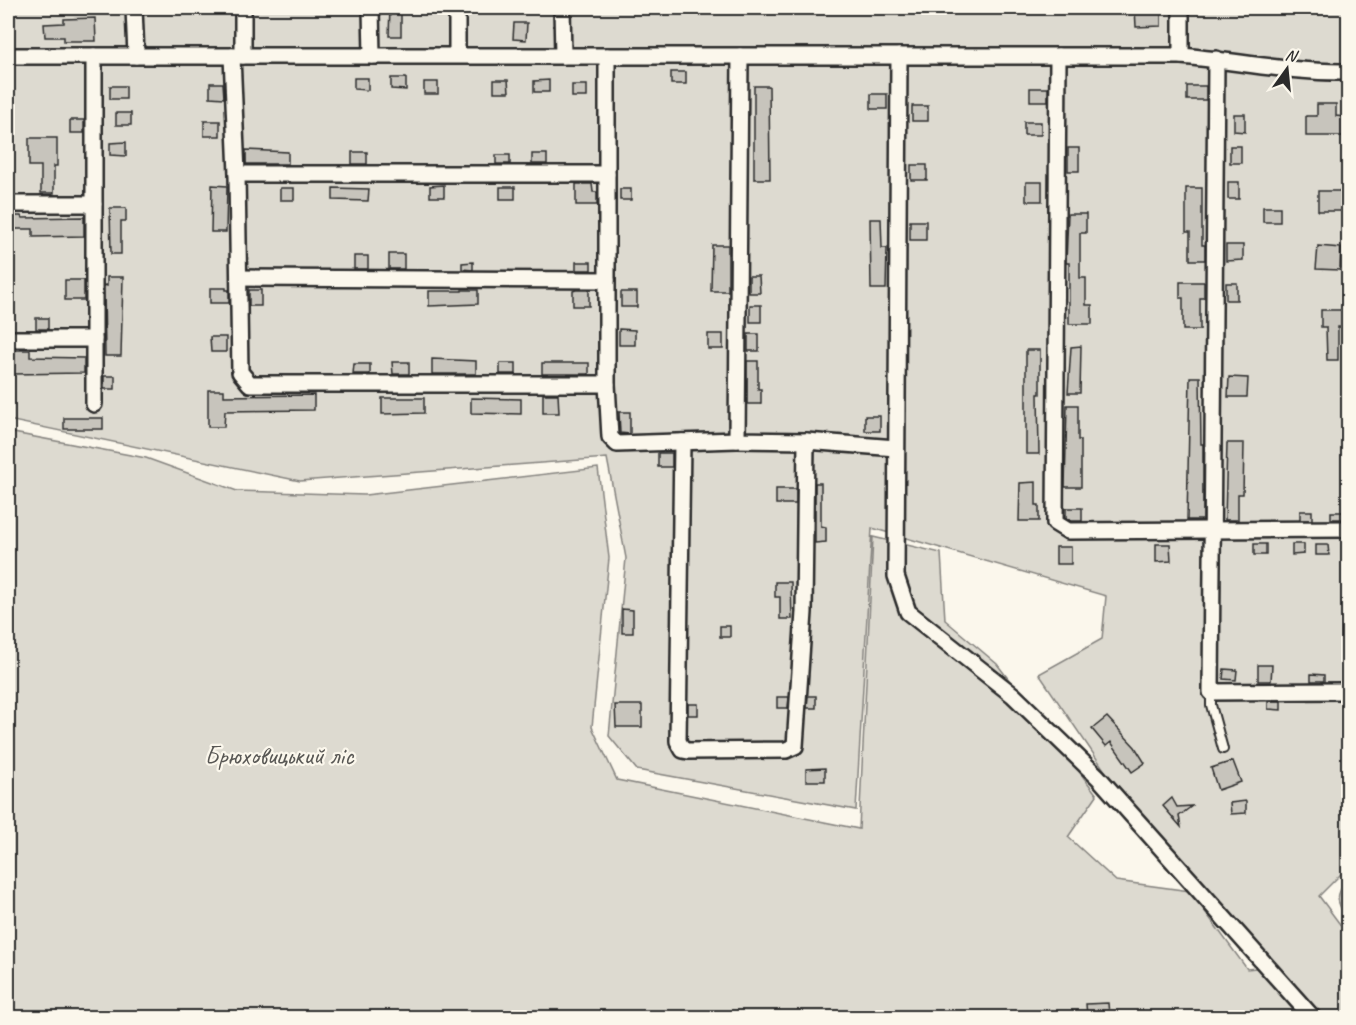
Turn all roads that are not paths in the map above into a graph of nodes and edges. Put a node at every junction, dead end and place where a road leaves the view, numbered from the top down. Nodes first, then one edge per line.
1 (134, 8) edge
2 (243, 8) edge
3 (371, 8) edge
4 (457, 8) edge
5 (561, 8) edge
6 (1181, 8) edge
7 (457, 55) junction
8 (8, 56) edge
9 (94, 56) junction
10 (136, 56) junction
11 (238, 56) junction
12 (372, 56) junction
13 (563, 56) junction
14 (607, 56) junction
15 (740, 56) junction
16 (899, 56) junction
17 (1058, 56) junction
18 (1181, 56) junction
19 (1216, 59) junction
20 (1348, 72) edge
21 (237, 174) junction
22 (607, 174) junction
23 (8, 204) edge
24 (94, 204) junction
25 (239, 278) junction
26 (607, 280) junction
27 (8, 339) edge
28 (94, 339) junction
29 (607, 384) junction
30 (94, 404) dead end
31 (737, 440) junction
32 (806, 441) junction
33 (682, 442) junction
34 (896, 448) junction
35 (1212, 529) junction
36 (1348, 529) edge
37 (1342, 691) dead end
38 (1211, 692) junction
39 (1223, 750) dead end
40 (1313, 1017) edge

1 - 10 street
2 - 11 street
3 - 12 street
4 - 7 street
5 - 13 street
6 - 18 street
7 - 12 street
7 - 13 street
8 - 9 street
9 - 10 street
9 - 24 street
10 - 11 street
11 - 12 street
11 - 21 street
13 - 14 street
14 - 15 street
14 - 22 street
15 - 16 street
15 - 31 street
16 - 17 street
16 - 34 street
17 - 18 street
17 - 35 street
18 - 19 street
19 - 20 street
19 - 35 street
21 - 22 street
21 - 25 street
22 - 26 street
23 - 24 street
24 - 28 street
25 - 26 street
25 - 29 street
26 - 29 street
27 - 28 street
28 - 30 street
29 - 33 street
31 - 32 street
31 - 33 street
32 - 33 street
32 - 34 street
34 - 40 street
35 - 36 street
35 - 38 street
37 - 38 street
38 - 39 lane

